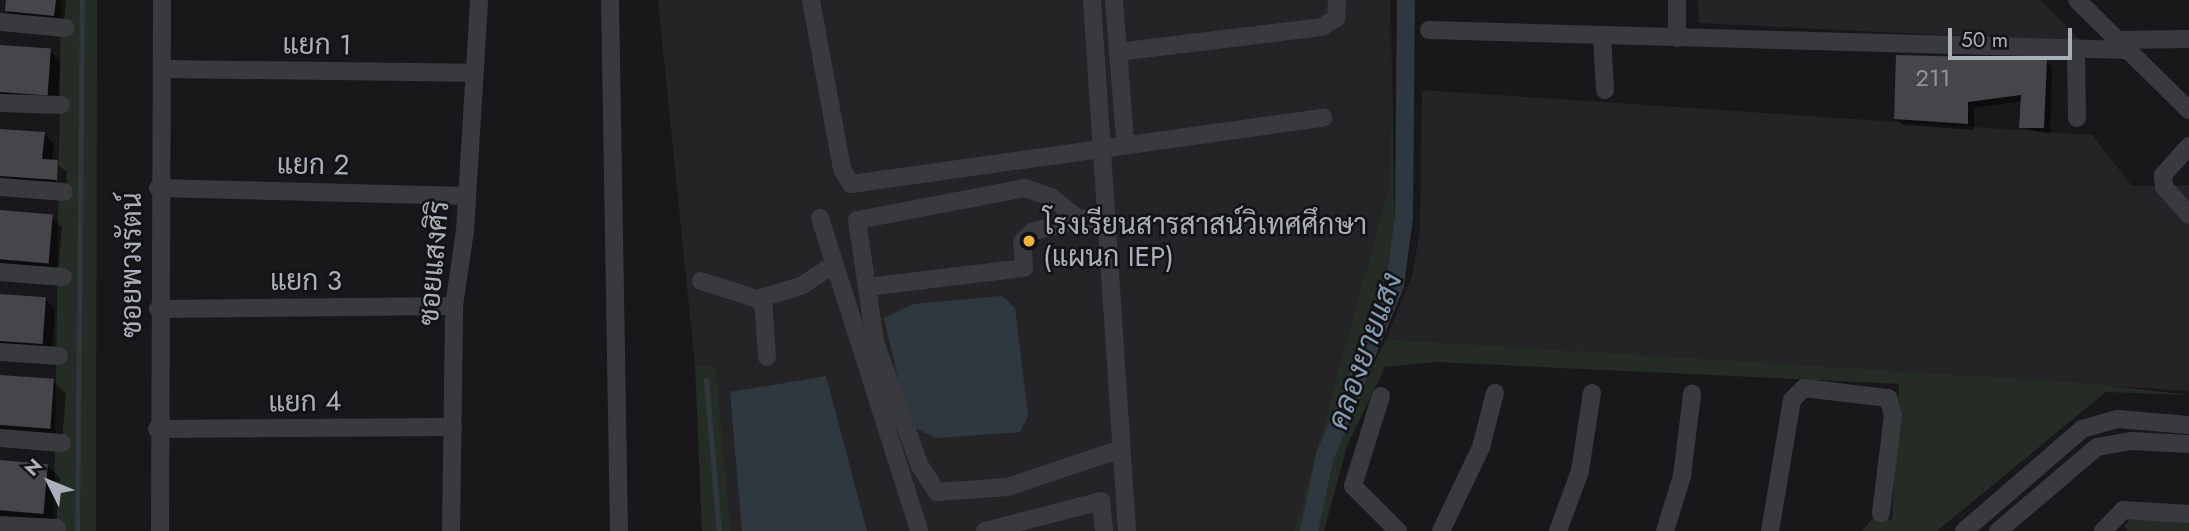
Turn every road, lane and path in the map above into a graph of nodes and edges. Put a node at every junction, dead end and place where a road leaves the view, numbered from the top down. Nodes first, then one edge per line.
1 (162, 0) edge
2 (479, 0) edge
3 (610, 0) edge
4 (810, 0) edge
5 (1092, 0) edge
6 (1114, 0) edge
7 (1337, 0) edge
8 (1676, 0) edge
9 (2077, 0) edge
10 (0, 22) edge
11 (66, 28) dead end
12 (1429, 30) dead end
13 (1602, 36) junction
14 (1677, 38) junction
15 (2189, 39) edge
16 (2121, 45) junction
17 (1118, 52) junction
18 (2076, 53) junction
19 (163, 69) junction
20 (470, 73) junction
21 (1605, 90) dead end
22 (0, 103) edge
23 (61, 105) dead end
24 (2189, 110) edge
25 (1323, 118) dead end
26 (2077, 118) dead end
27 (1125, 141) junction
28 (1100, 144) junction
29 (2189, 146) edge
30 (0, 187) edge
31 (158, 188) junction
32 (64, 192) dead end
33 (466, 196) junction
34 (2189, 215) edge
35 (820, 218) dead end
36 (1079, 219) junction
37 (1104, 219) junction
38 (833, 265) junction
39 (0, 272) edge
40 (64, 277) dead end
41 (701, 281) dead end
42 (867, 287) junction
43 (763, 298) junction
44 (454, 306) junction
45 (158, 309) junction
46 (0, 352) edge
47 (59, 356) dead end
48 (767, 357) dead end
49 (1495, 393) dead end
50 (1592, 393) dead end
51 (1692, 394) dead end
52 (1381, 396) dead end
53 (2189, 425) edge
54 (453, 427) junction
55 (157, 429) junction
56 (0, 438) edge
57 (62, 443) dead end
58 (2189, 444) edge
59 (1121, 449) junction
60 (2016, 485) junction
61 (1125, 495) junction
62 (1101, 500) junction
63 (2031, 503) junction
64 (1881, 513) dead end
65 (2189, 514) edge
66 (0, 525) edge
67 (57, 528) dead end
68 (2104, 530) edge
69 (160, 531) edge
70 (452, 531) edge
71 (619, 531) edge
72 (919, 531) edge
73 (985, 531) edge
74 (1104, 531) edge
75 (1127, 531) edge
76 (1398, 531) edge
77 (1441, 531) edge
78 (1558, 531) edge
79 (1665, 531) edge
80 (1770, 531) edge
81 (1964, 531) edge
82 (1998, 531) edge

1 - 19 street, ซอยพวงรัตน์
2 - 20 street, ซอยแสงศิริ
3 - 71 street
4 - 28 street
5 - 28 street
6 - 17 street
7 - 17 street
8 - 14 street
9 - 16 street
10 - 11 street
12 - 13 street
13 - 14 street
13 - 21 street
14 - 18 street
15 - 16 street
16 - 18 street
16 - 24 street
17 - 27 street
18 - 26 street
19 - 20 street, แยก 1
19 - 31 street, ซอยพวงรัตน์
20 - 33 street, ซอยแสงศิริ
22 - 23 street
25 - 27 street
27 - 28 street
28 - 37 street
29 - 34 street
30 - 32 street
31 - 33 street, แยก 2
31 - 45 street, ซอยพวงรัตน์
33 - 44 street, ซอยแสงศิริ
35 - 38 street
36 - 37 street
36 - 42 street
36 - 42 street
37 - 59 street
38 - 43 street
38 - 72 street
39 - 40 street
41 - 43 street
42 - 59 street
43 - 48 street
44 - 45 street, แยก 3
44 - 54 street, ซอยแสงศิริ
45 - 55 street, ซอยพวงรัตน์
46 - 47 street
49 - 77 street
50 - 78 street
51 - 79 street
52 - 76 street
53 - 60 street
54 - 55 street, แยก 4
54 - 70 street, ซอยแสงศิริ
55 - 69 street, ซอยพวงรัตน์
56 - 57 street
58 - 63 street
59 - 61 street
60 - 63 street
60 - 81 street
61 - 62 street
61 - 75 street
62 - 73 street
62 - 74 street
63 - 82 street
64 - 80 street
65 - 68 street
66 - 67 street

